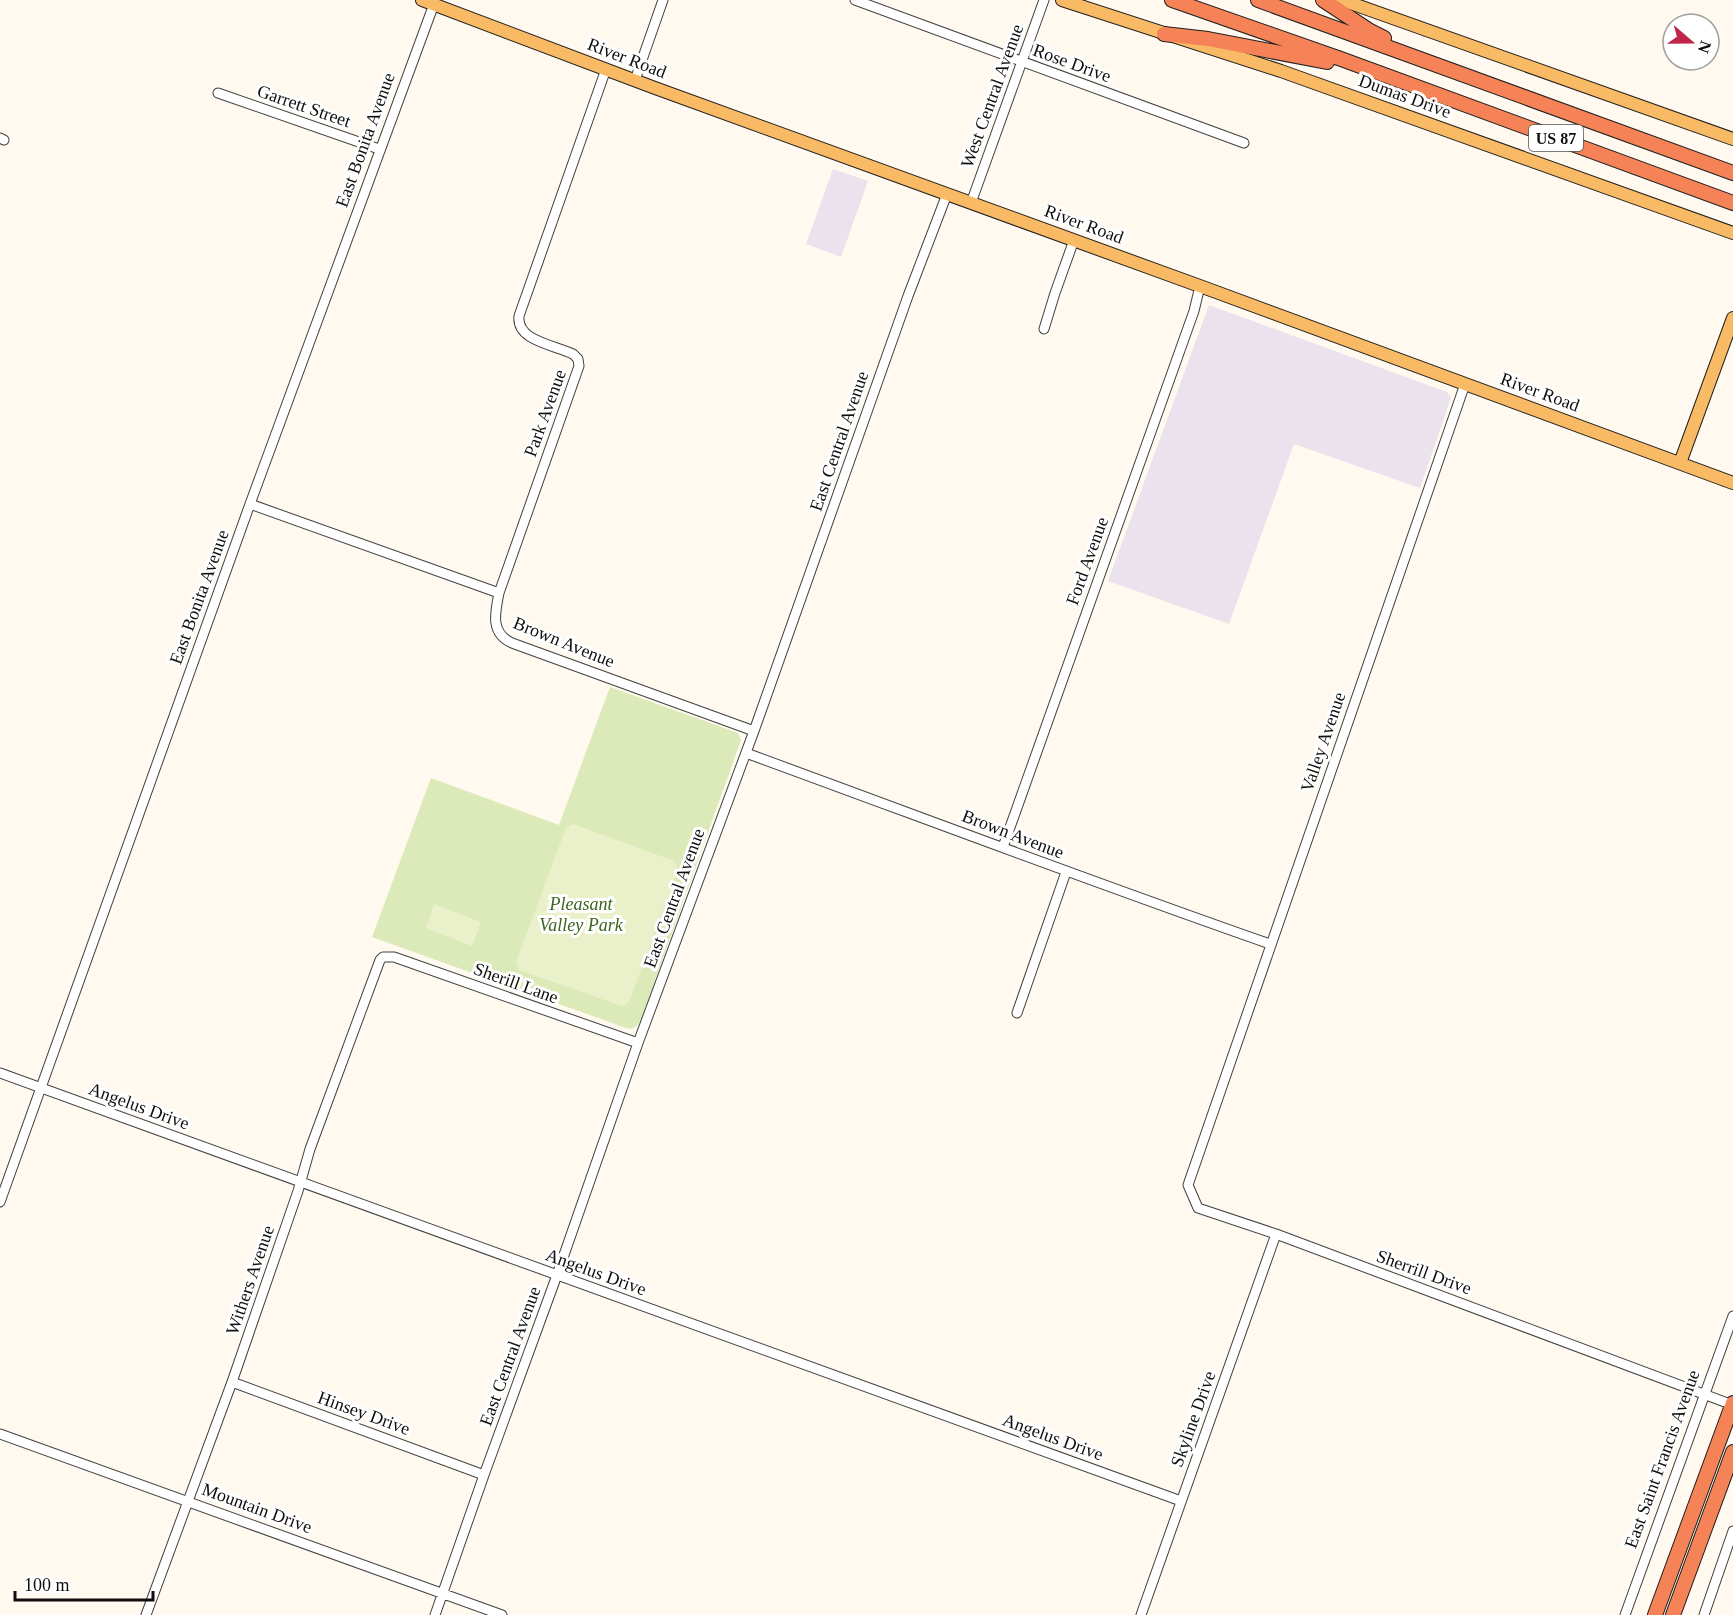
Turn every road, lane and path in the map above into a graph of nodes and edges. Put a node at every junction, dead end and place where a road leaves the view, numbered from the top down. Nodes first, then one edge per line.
1 (663, 0) edge
2 (855, 0) edge
3 (1044, 0) edge
4 (1062, 0) edge
5 (1172, 0) edge
6 (1258, 0) edge
7 (1323, 0) edge
8 (1342, 0) edge
9 (428, 2) edge
10 (1081, 4) edge
11 (1164, 34) junction
12 (1022, 62) junction
13 (606, 69) junction
14 (1379, 73) junction
15 (1470, 78) junction
16 (635, 80) junction
17 (218, 93) dead end
18 (1733, 139) edge
19 (1244, 143) dead end
20 (379, 149) junction
21 (1729, 170) edge
22 (947, 194) junction
23 (971, 202) junction
24 (1733, 203) edge
25 (1733, 232) edge
26 (1074, 240) junction
27 (1200, 286) junction
28 (1733, 318) edge
29 (1044, 329) dead end
30 (1465, 384) junction
31 (1680, 463) junction
32 (1733, 483) edge
33 (250, 504) junction
34 (499, 593) junction
35 (498, 632) joint
36 (754, 731) junction
37 (746, 753) junction
38 (1003, 847) junction
39 (1066, 872) junction
40 (1270, 944) junction
41 (383, 957) joint
42 (1017, 1013) dead end
43 (638, 1043) junction
44 (0, 1073) edge
45 (41, 1088) junction
46 (1213, 1111) joint
47 (300, 1182) junction
48 (0, 1202) edge
49 (1276, 1234) junction
50 (557, 1275) junction
51 (1733, 1316) edge
52 (232, 1382) junction
53 (1705, 1394) junction
54 (1733, 1404) edge
55 (0, 1434) edge
56 (1733, 1452) edge
57 (484, 1475) junction
58 (188, 1501) junction
59 (1181, 1501) junction
60 (1733, 1531) edge
61 (443, 1593) junction
62 (146, 1615) edge
63 (435, 1615) edge
64 (502, 1615) edge
65 (1141, 1615) edge
66 (1625, 1615) edge
67 (1655, 1615) edge
68 (1673, 1615) edge
69 (1704, 1615) edge

1 - 16 street
2 - 12 street, Rose Drive
3 - 12 street, West Central Avenue
4 - 10 main road, Dumas Drive
5 - 14 highway, US 87
6 - 15 highway, US 87
7 - 15 highway
8 - 18 main road
9 - 13 main road, River Road
9 - 20 street, East Bonita Avenue
10 - 11 main road, Dumas Drive
11 - 14 highway
11 - 25 main road, Dumas Drive
12 - 19 street, Rose Drive
12 - 23 street, West Central Avenue
13 - 16 main road, River Road
13 - 34 street, Park Avenue
14 - 24 highway, US 87
15 - 21 highway, US 87
16 - 22 main road, River Road
17 - 20 street, Garrett Street
20 - 33 street, East Bonita Avenue
22 - 23 main road, River Road
22 - 36 street, East Central Avenue
23 - 26 main road, River Road
26 - 27 main road, River Road
26 - 29 street
27 - 30 main road, River Road
27 - 38 street, Ford Avenue
28 - 31 main road
30 - 31 main road, River Road
30 - 40 street, Valley Avenue
31 - 32 main road, River Road
33 - 34 street, Brown Avenue
33 - 45 street, East Bonita Avenue
34 - 35 street, Park Avenue
35 - 36 street, Brown Avenue
36 - 37 street, East Central Avenue
37 - 38 street, Brown Avenue
37 - 43 street, East Central Avenue
38 - 39 street, Brown Avenue
39 - 40 street, Brown Avenue
39 - 42 street
40 - 46 street, Valley Avenue
41 - 43 street, Sherill Lane
41 - 47 street, Withers Avenue
43 - 50 street, East Central Avenue
44 - 45 street, Angelus Drive
45 - 47 street, Angelus Drive
45 - 48 street, East Bonita Avenue
46 - 49 street, Sherrill Drive
47 - 50 street, Angelus Drive
47 - 52 street, Withers Avenue
49 - 53 street, Sherrill Drive
49 - 59 street, Skyline Drive
50 - 57 street, East Central Avenue
50 - 59 street, Angelus Drive
51 - 53 street, East Saint Francis Avenue
52 - 57 street, Hinsey Drive
52 - 58 street, Withers Avenue
53 - 54 street, Sherrill Drive
53 - 66 street, East Saint Francis Avenue
54 - 67 highway
55 - 58 street, Mountain Drive
56 - 68 highway
57 - 61 street, East Central Avenue
58 - 61 street, Mountain Drive
58 - 62 street, Withers Avenue
59 - 65 street, Skyline Drive
60 - 69 street
61 - 63 street, East Central Avenue
61 - 64 street, Mountain Drive

